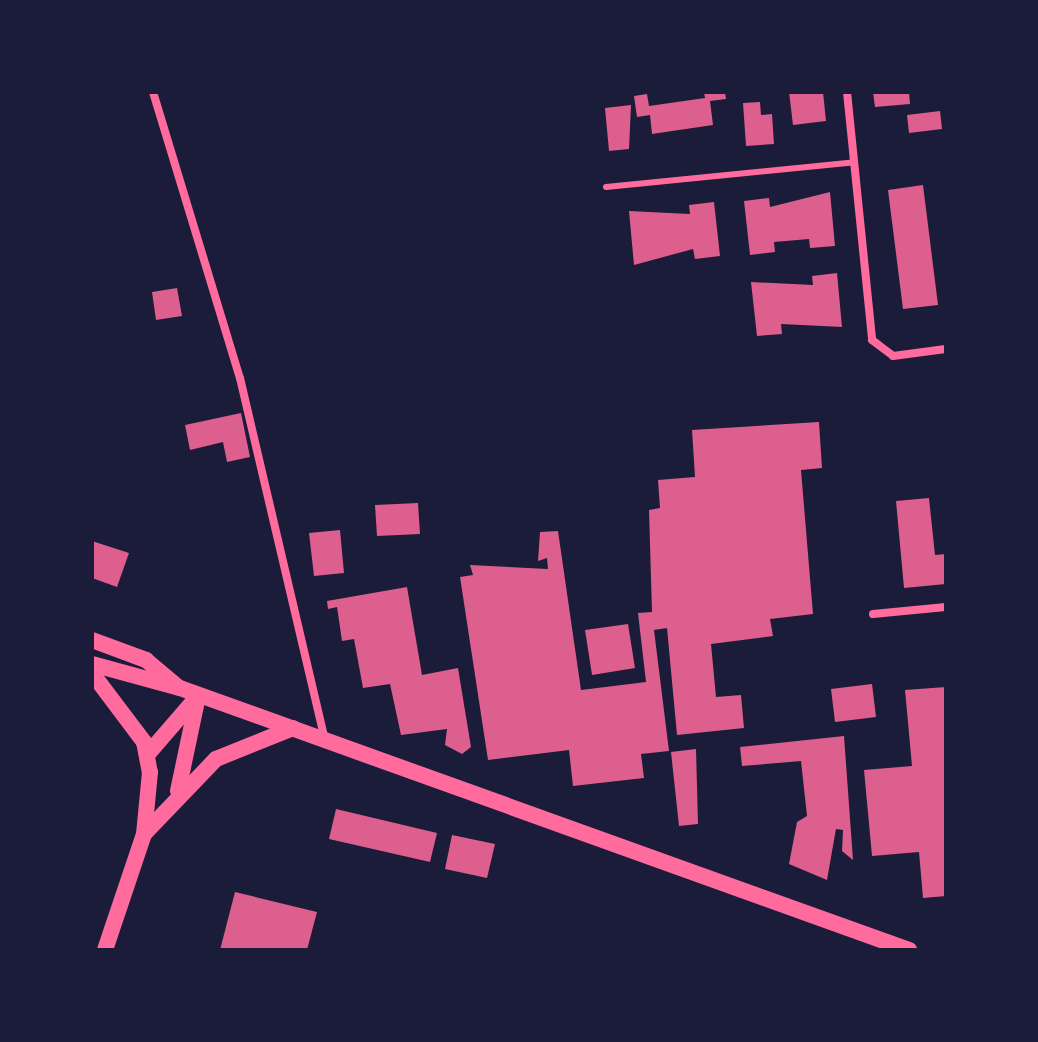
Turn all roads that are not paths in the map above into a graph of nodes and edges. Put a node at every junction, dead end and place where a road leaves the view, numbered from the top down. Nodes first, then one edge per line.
1 (153, 92) edge
2 (847, 92) edge
3 (855, 162) junction
4 (606, 187) dead end
5 (946, 349) edge
6 (946, 607) edge
7 (873, 614) dead end
8 (92, 640) edge
9 (92, 664) edge
10 (92, 673) edge
11 (180, 688) junction
12 (198, 696) junction
13 (293, 728) junction
14 (325, 741) junction
15 (147, 755) junction
16 (177, 792) junction
17 (144, 834) junction
18 (105, 950) edge
19 (909, 950) edge

1 - 14 street
2 - 3 street
3 - 4 lane
3 - 5 street
6 - 7 street
8 - 11 main road
9 - 11 main road
10 - 15 main road
11 - 12 main road
12 - 13 main road
12 - 15 main road
12 - 16 main road
13 - 14 main road
13 - 16 main road
14 - 19 main road
15 - 17 main road
16 - 17 main road
17 - 18 main road

